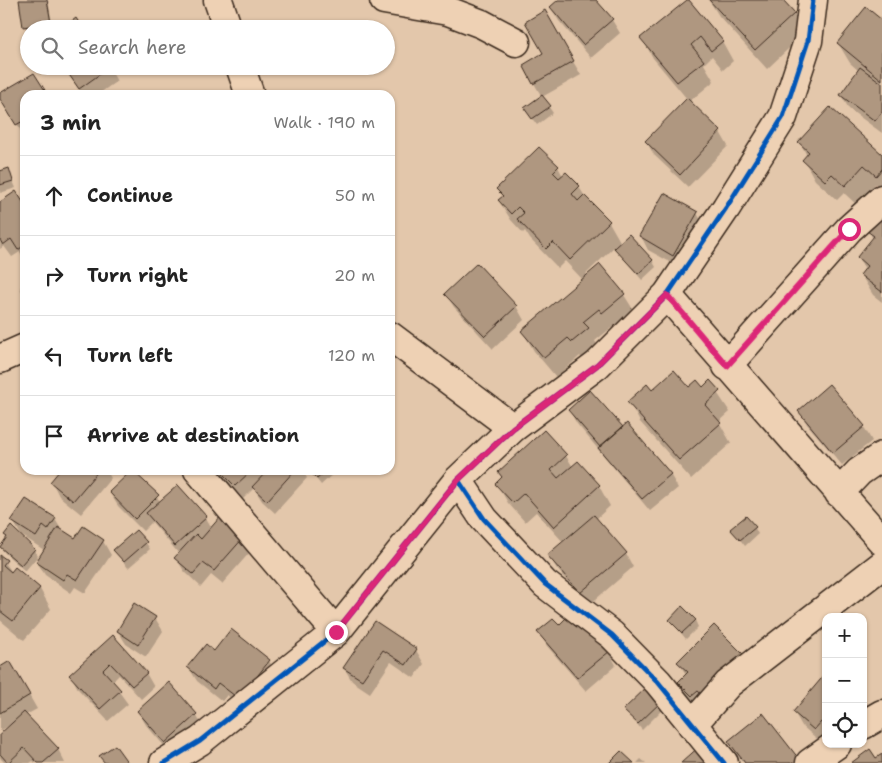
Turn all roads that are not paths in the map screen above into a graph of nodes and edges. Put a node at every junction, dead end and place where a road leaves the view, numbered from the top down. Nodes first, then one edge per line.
1 (218, 0) edge
2 (384, 0) edge
3 (813, 0) edge
4 (225, 20) edge
5 (516, 42) dead end
6 (243, 75) edge
7 (248, 90) edge
8 (882, 200) edge
9 (667, 295) junction
10 (395, 340) edge
11 (20, 350) edge
12 (0, 360) edge
13 (727, 366) junction
14 (513, 428) junction
15 (882, 456) edge
16 (202, 475) edge
17 (458, 480) junction
18 (839, 493) junction
19 (882, 541) edge
20 (882, 565) edge
21 (336, 632) junction
22 (882, 714) edge
23 (867, 723) edge
24 (692, 725) junction
25 (831, 748) edge
26 (164, 763) edge
27 (724, 763) edge
28 (810, 763) edge

1 - 4 street
2 - 5 street
3 - 9 street
6 - 7 street
8 - 13 street
9 - 13 street
9 - 14 street
10 - 14 street
11 - 12 street
13 - 18 street
14 - 17 street
15 - 18 street
16 - 21 street
17 - 21 street
17 - 24 street
18 - 19 street
20 - 24 street
21 - 26 street
22 - 23 street
24 - 27 street
25 - 28 street

